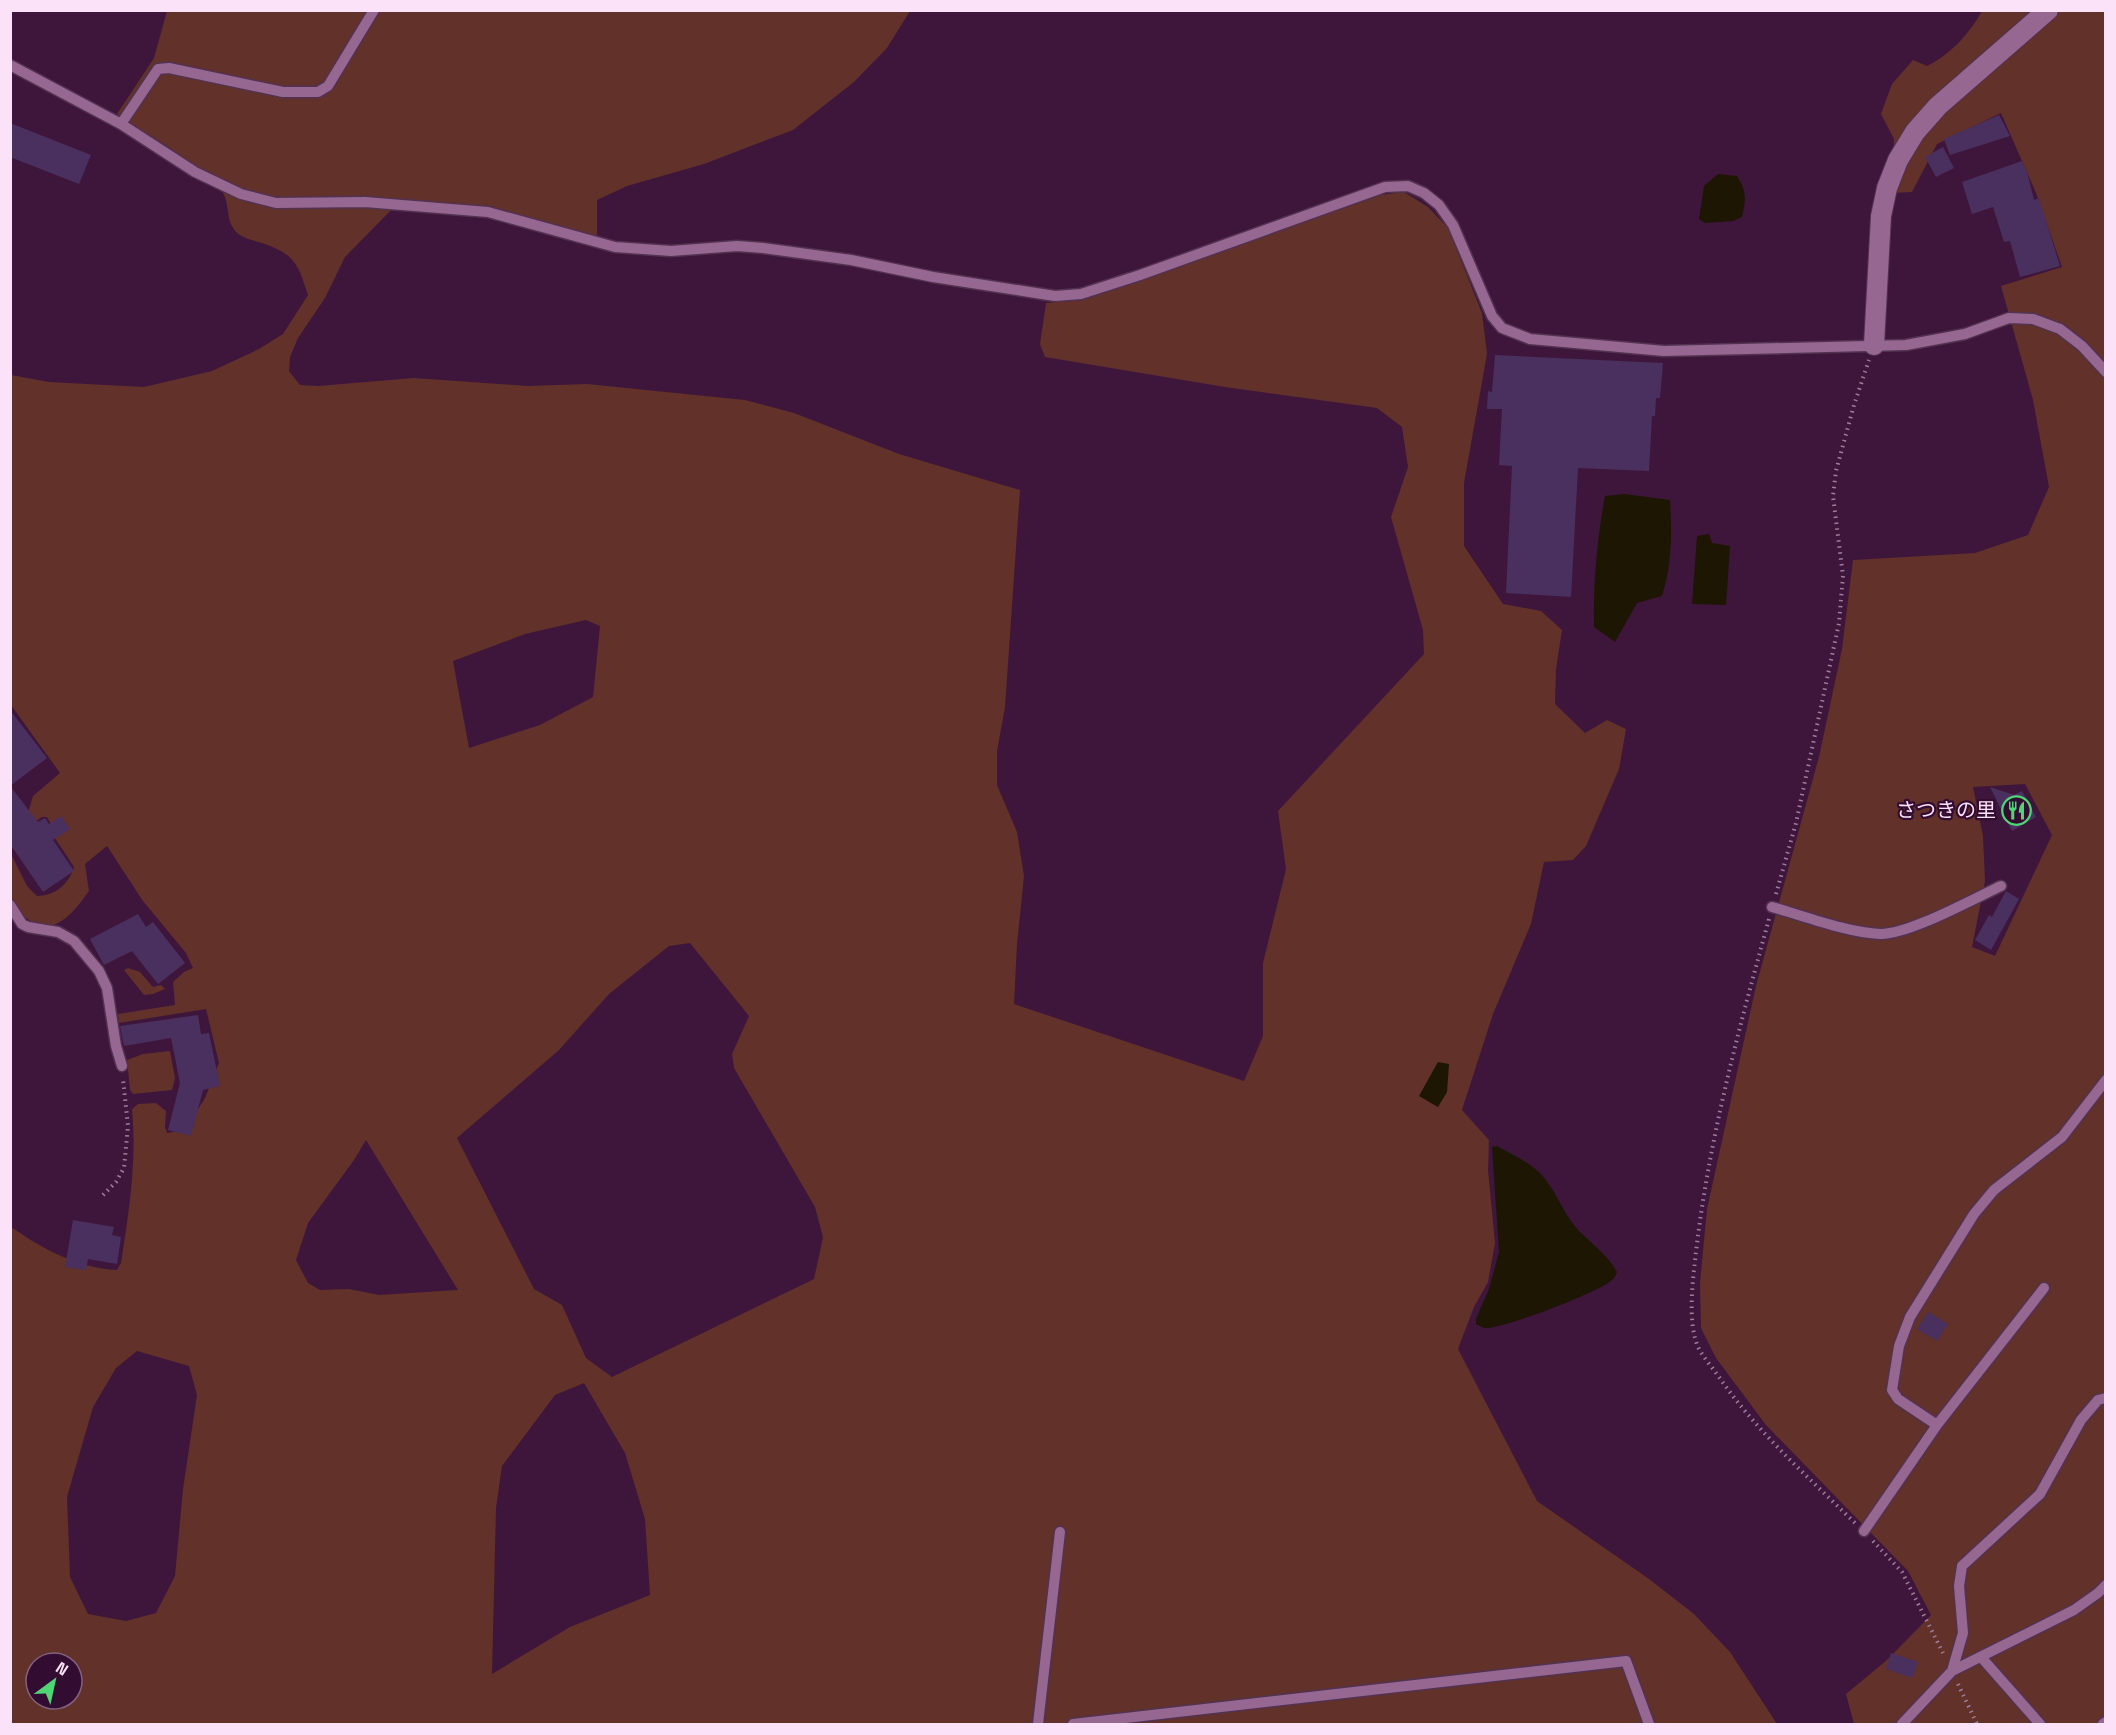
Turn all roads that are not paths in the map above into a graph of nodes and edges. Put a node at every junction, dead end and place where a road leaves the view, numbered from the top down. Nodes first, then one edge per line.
1 (374, 10) edge
2 (2048, 10) edge
3 (10, 65) edge
4 (121, 124) junction
5 (1874, 345) junction
6 (2106, 372) edge
7 (2001, 886) dead end
8 (10, 905) edge
9 (1772, 907) road end
10 (122, 1066) road end
11 (2106, 1080) edge
12 (2044, 1288) dead end
13 (2106, 1398) edge
14 (1937, 1425) junction
15 (1864, 1531) road end
16 (1060, 1532) dead end
17 (2106, 1585) edge
18 (1981, 1657) junction
19 (1952, 1671) junction
20 (1038, 1725) edge
21 (1073, 1725) edge
22 (1649, 1725) edge
23 (1902, 1725) edge
24 (2040, 1725) edge

1 - 4 lane
2 - 5 street
3 - 4 lane
4 - 5 lane
5 - 6 lane
7 - 9 lane
8 - 10 lane
11 - 14 lane
12 - 14 lane
13 - 19 lane
14 - 15 lane
16 - 20 lane
17 - 18 lane
18 - 19 lane
18 - 24 lane
19 - 23 lane
21 - 22 lane

